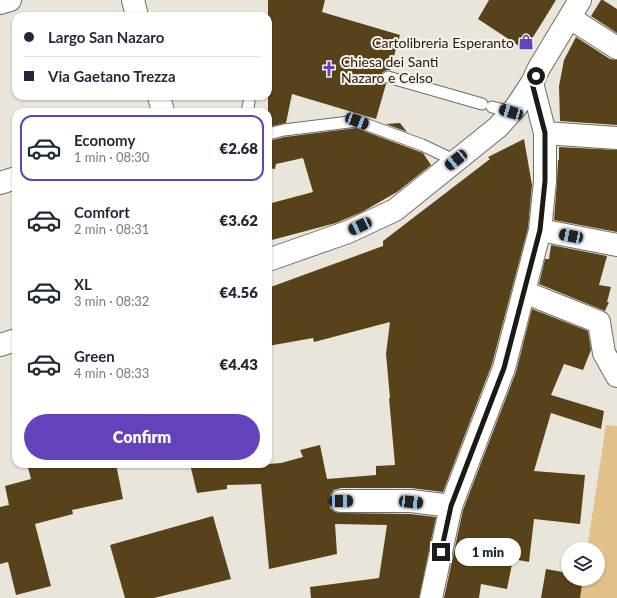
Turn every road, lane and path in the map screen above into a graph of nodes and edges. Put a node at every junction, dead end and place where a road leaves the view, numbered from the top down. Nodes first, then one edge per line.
1 (10, 0) edge
2 (133, 0) edge
3 (0, 3) edge
4 (575, 9) edge
5 (136, 12) edge
6 (617, 48) edge
7 (536, 76) junction
8 (388, 77) dead end
9 (495, 108) junction
10 (272, 133) edge
11 (545, 133) junction
12 (617, 138) edge
13 (456, 160) junction
14 (12, 179) edge
15 (0, 183) edge
16 (540, 230) junction
17 (617, 245) edge
18 (272, 259) edge
19 (524, 292) junction
20 (12, 341) edge
21 (0, 345) edge
22 (617, 376) edge
23 (341, 501) dead end
24 (451, 506) junction
25 (431, 598) edge

1 - 3 street
2 - 5 street
4 - 6 street
4 - 7 street
7 - 9 street
7 - 11 street
8 - 9 lane
9 - 13 street
10 - 13 lane
11 - 12 street
11 - 16 street
13 - 18 street
14 - 15 street
16 - 17 street
16 - 19 street
19 - 22 street
19 - 24 street
20 - 21 street
23 - 24 street
24 - 25 street

